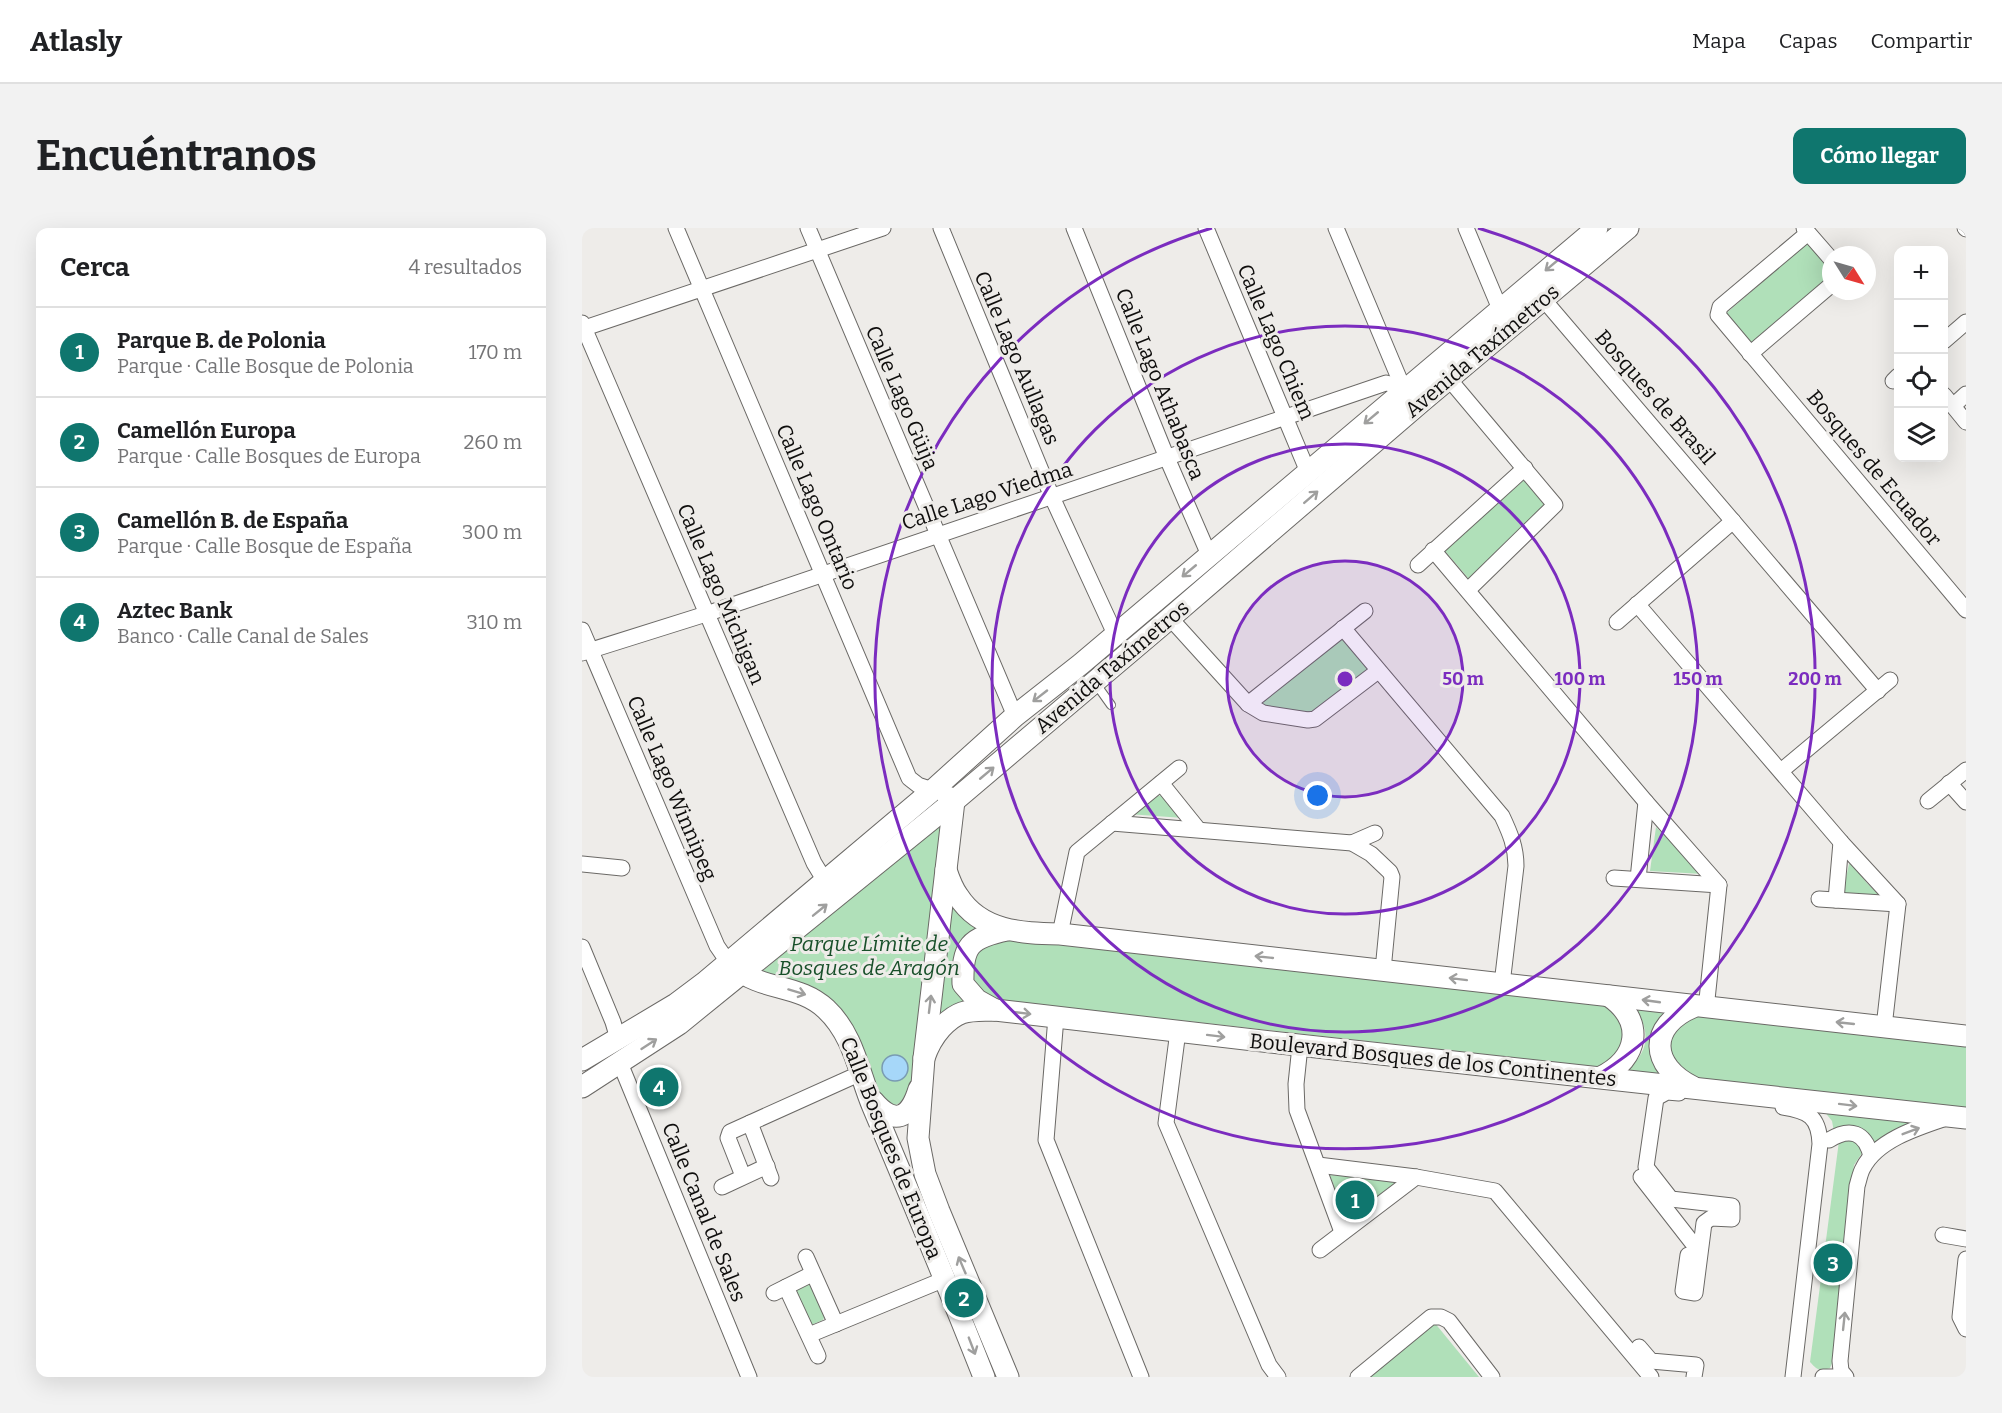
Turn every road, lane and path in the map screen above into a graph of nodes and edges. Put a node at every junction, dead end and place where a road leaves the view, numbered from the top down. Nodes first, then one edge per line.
1 (676, 228) edge
2 (808, 228) edge
3 (883, 228) edge
4 (940, 228) edge
5 (1074, 228) edge
6 (1206, 228) edge
7 (1336, 228) edge
8 (1466, 228) edge
9 (1596, 228) edge
10 (1628, 228) edge
11 (1806, 230) edge
12 (1822, 249) edge
13 (818, 251) junction
14 (702, 289) junction
15 (1822, 293) edge
16 (1544, 300) junction
17 (1500, 309) junction
18 (1966, 322) edge
19 (583, 327) edge
20 (1948, 338) edge
21 (1750, 354) junction
22 (1449, 379) junction
23 (1404, 390) junction
24 (1966, 394) edge
25 (1948, 400) edge
26 (1285, 418) junction
27 (1966, 422) edge
28 (1167, 458) junction
29 (1525, 468) junction
30 (1308, 472) junction
31 (1052, 496) junction
32 (1268, 504) junction
33 (1733, 521) junction
34 (1282, 522) junction
35 (937, 534) junction
36 (1433, 550) junction
37 (1209, 555) junction
38 (1418, 565) dead end
39 (822, 573) junction
40 (1468, 590) junction
41 (1637, 604) junction
42 (1966, 610) edge
43 (1365, 611) dead end
44 (706, 614) junction
45 (1170, 618) junction
46 (1617, 622) dead end
47 (1343, 628) junction
48 (582, 630) edge
49 (1115, 634) junction
50 (586, 652) edge
51 (1081, 664) junction
52 (1378, 671) junction
53 (1890, 680) dead end
54 (1094, 681) junction
55 (1878, 691) junction
56 (1248, 704) junction
57 (1111, 705) dead end
58 (1015, 716) junction
59 (1179, 768) dead end
60 (1966, 770) edge
61 (1781, 771) junction
62 (1161, 783) junction
63 (1949, 783) junction
64 (933, 790) junction
65 (954, 801) junction
66 (1928, 801) dead end
67 (1646, 802) junction
68 (1966, 802) edge
69 (1112, 823) junction
70 (1198, 830) junction
71 (1375, 833) dead end
72 (1841, 842) junction
73 (1352, 843) junction
74 (582, 864) edge
75 (622, 868) dead end
76 (945, 870) junction
77 (1614, 878) dead end
78 (1638, 879) junction
79 (825, 881) junction
80 (1719, 885) junction
81 (1819, 899) dead end
82 (1836, 900) junction
83 (1898, 904) junction
84 (1007, 930) junction
85 (1060, 934) junction
86 (582, 947) edge
87 (735, 968) junction
88 (1383, 970) junction
89 (1503, 984) junction
90 (1610, 996) junction
91 (1700, 1008) junction
92 (995, 1010) junction
93 (1056, 1017) junction
94 (1884, 1028) junction
95 (1178, 1031) junction
96 (1966, 1036) edge
97 (618, 1039) junction
98 (1300, 1046) junction
99 (924, 1058) junction
100 (582, 1060) edge
101 (620, 1063) junction
102 (861, 1074) junction
103 (1601, 1077) junction
104 (921, 1083) junction
105 (1649, 1083) junction
106 (582, 1087) edge
107 (1697, 1089) junction
108 (870, 1098) junction
109 (1796, 1099) junction
110 (1958, 1117) edge
111 (750, 1124) junction
112 (1829, 1140) junction
113 (1871, 1156) junction
114 (1318, 1165) junction
115 (743, 1176) junction
116 (1416, 1177) junction
117 (722, 1187) dead end
118 (1519, 1205) dead end
119 (1662, 1205) junction
120 (1701, 1208) junction
121 (1726, 1211) dead end
122 (1342, 1232) junction
123 (1942, 1235) dead end
124 (1966, 1239) edge
125 (1320, 1250) dead end
126 (1691, 1250) junction
127 (806, 1257) dead end
128 (1966, 1259) edge
129 (812, 1274) junction
130 (945, 1279) junction
131 (1690, 1285) dead end
132 (836, 1324) junction
133 (1965, 1327) edge
134 (809, 1335) junction
135 (818, 1356) dead end
136 (1648, 1373) edge
137 (749, 1377) edge
138 (984, 1377) edge
139 (1008, 1377) edge
140 (1141, 1377) edge
141 (1278, 1377) edge
142 (1358, 1377) edge
143 (1492, 1377) edge
144 (1688, 1377) edge
145 (1694, 1377) edge
146 (1793, 1377) edge
147 (1802, 1377) edge
148 (1823, 1377) edge
149 (1836, 1377) edge
150 (1846, 1377) edge

1 - 14 street, Calle Lago Ontario
2 - 13 street, Calle Lago Güija
3 - 13 street
4 - 31 street, Calle Lago Aullagas
5 - 28 street, Calle Lago Athabasca
6 - 26 street, Calle Lago Chiem
7 - 23 street
8 - 17 street
9 -> 17 street, Avenida Taxímetros
10 - 16 street, Avenida Taxímetros
11 - 12 street, Bosques de Ecuador
11 - 21 street, Bosques de Ecuador
13 - 14 street
13 - 35 street, Calle Lago Güija
14 - 19 street
14 - 39 street, Calle Lago Ontario
15 - 21 street
16 - 22 street, Avenida Taxímetros
16 - 33 street, Bosques de Brasil
17 - 23 street, Avenida Taxímetros
18 - 20 street
19 - 44 street, Calle Lago Michigan
21 - 42 street, Bosques de Ecuador
22 - 29 street
34 -> 22 street, Avenida Taxímetros
23 - 26 street, Calle Lago Viedma
23 -> 30 street, Avenida Taxímetros
24 - 25 street
25 - 27 street
26 - 28 street, Calle Lago Viedma
26 - 30 street, Calle Lago Chiem
28 - 31 street, Calle Lago Viedma
28 - 37 street, Calle Lago Athabasca
29 - 36 street
29 - 40 street
30 - 32 street, Avenida Taxímetros
31 - 35 street, Calle Lago Viedma
31 - 49 street, Calle Lago Aullagas
32 - 34 street
32 - 37 street, Avenida Taxímetros
33 - 41 street
33 - 55 street, Bosques de Brasil
34 - 45 street, Avenida Taxímetros
35 - 39 street, Calle Lago Viedma
35 - 58 street, Calle Lago Güija
36 - 38 street
36 - 40 street
37 -> 49 street, Avenida Taxímetros
39 - 44 street, Calle Lago Viedma
39 - 64 street, Calle Lago Ontario
40 - 67 street
41 - 46 street
41 - 61 street
43 - 47 street
44 - 50 street, Calle Lago Viedma
44 - 79 street, Calle Lago Michigan
45 - 54 street, Avenida Taxímetros
45 - 56 street
47 - 52 street
47 - 56 street
48 - 50 street, Calle Lago Winnipeg
49 - 51 street, Avenida Taxímetros
50 - 87 street, Calle Lago Winnipeg
51 - 54 lane
51 -> 58 street, Avenida Taxímetros
52 - 56 street
52 - 89 street
53 - 55 street
54 - 57 lane
65 -> 54 street, Avenida Taxímetros
55 - 61 street
58 - 64 street, Avenida Taxímetros
59 - 62 street
60 - 63 street
61 - 72 street
62 - 69 street
62 - 70 street
63 - 66 street
63 - 68 street
64 - 65 street
64 - 79 street, Avenida Taxímetros
65 - 76 street, Calle Bosques de Europa
87 -> 65 street, Avenida Taxímetros
67 - 78 street
67 - 80 street
69 - 70 street
69 - 85 street
70 - 73 street
71 - 73 street
72 - 82 street
72 - 83 street
73 - 88 street
74 - 75 street
76 - 84 street
99 -> 76 street, Calle Bosques de Europa
77 - 78 street
78 - 80 street
79 - 87 street, Avenida Taxímetros
80 - 91 street
81 - 82 street
82 - 83 street
83 - 94 street
84 - 85 street
84 - 92 street
88 -> 85 street
86 - 97 street
87 - 97 street, Avenida Taxímetros
101 -> 87 street, Avenida Taxímetros
87 -> 102 street, Calle Bosques de Europa
89 -> 88 street
89 - 90 street
91 -> 90 street
90 - 103 street
94 -> 91 street
91 - 107 street
92 -> 93 street, Boulevard Bosques de los Continentes
92 - 99 street, Boulevard Bosques de los Continentes
93 - 95 street, Boulevard Bosques de los Continentes
93 - 140 street
94 - 96 street
95 -> 98 street, Boulevard Bosques de los Continentes
95 - 141 street
97 - 100 street, Avenida Taxímetros
98 - 103 street, Boulevard Bosques de los Continentes
98 - 114 street
99 - 104 street, Calle Bosques de Europa
101 - 106 street, Avenida Taxímetros
101 - 137 street, Calle Canal de Sales
102 - 108 street, Calle Bosques de Europa
102 - 111 street
103 - 105 street, Boulevard Bosques de los Continentes
104 - 108 street
139 -> 104 street, Calle Bosques de Europa
105 - 107 street, Boulevard Bosques de los Continentes
105 - 119 street
107 - 109 street, Boulevard Bosques de los Continentes
108 - 130 street, Calle Bosques de Europa
109 -> 110 street, Boulevard Bosques de los Continentes
109 - 112 street
113 -> 110 street
111 - 115 street
111 - 115 street
112 - 113 street
112 - 147 street
150 -> 113 street
114 - 116 street
114 - 122 street
115 - 117 street
116 - 122 street
116 - 136 street
118 - 145 street
119 - 120 street
119 - 126 street
120 - 121 street
120 - 126 street
122 - 125 street
123 - 124 street
126 - 131 street
126 - 146 street
127 - 129 street
128 - 133 street
129 - 132 street
129 - 134 street
130 - 132 street
130 -> 138 street, Calle Bosques de Europa
132 - 134 street
134 - 135 street
136 - 144 street
142 - 143 street
148 - 149 street

